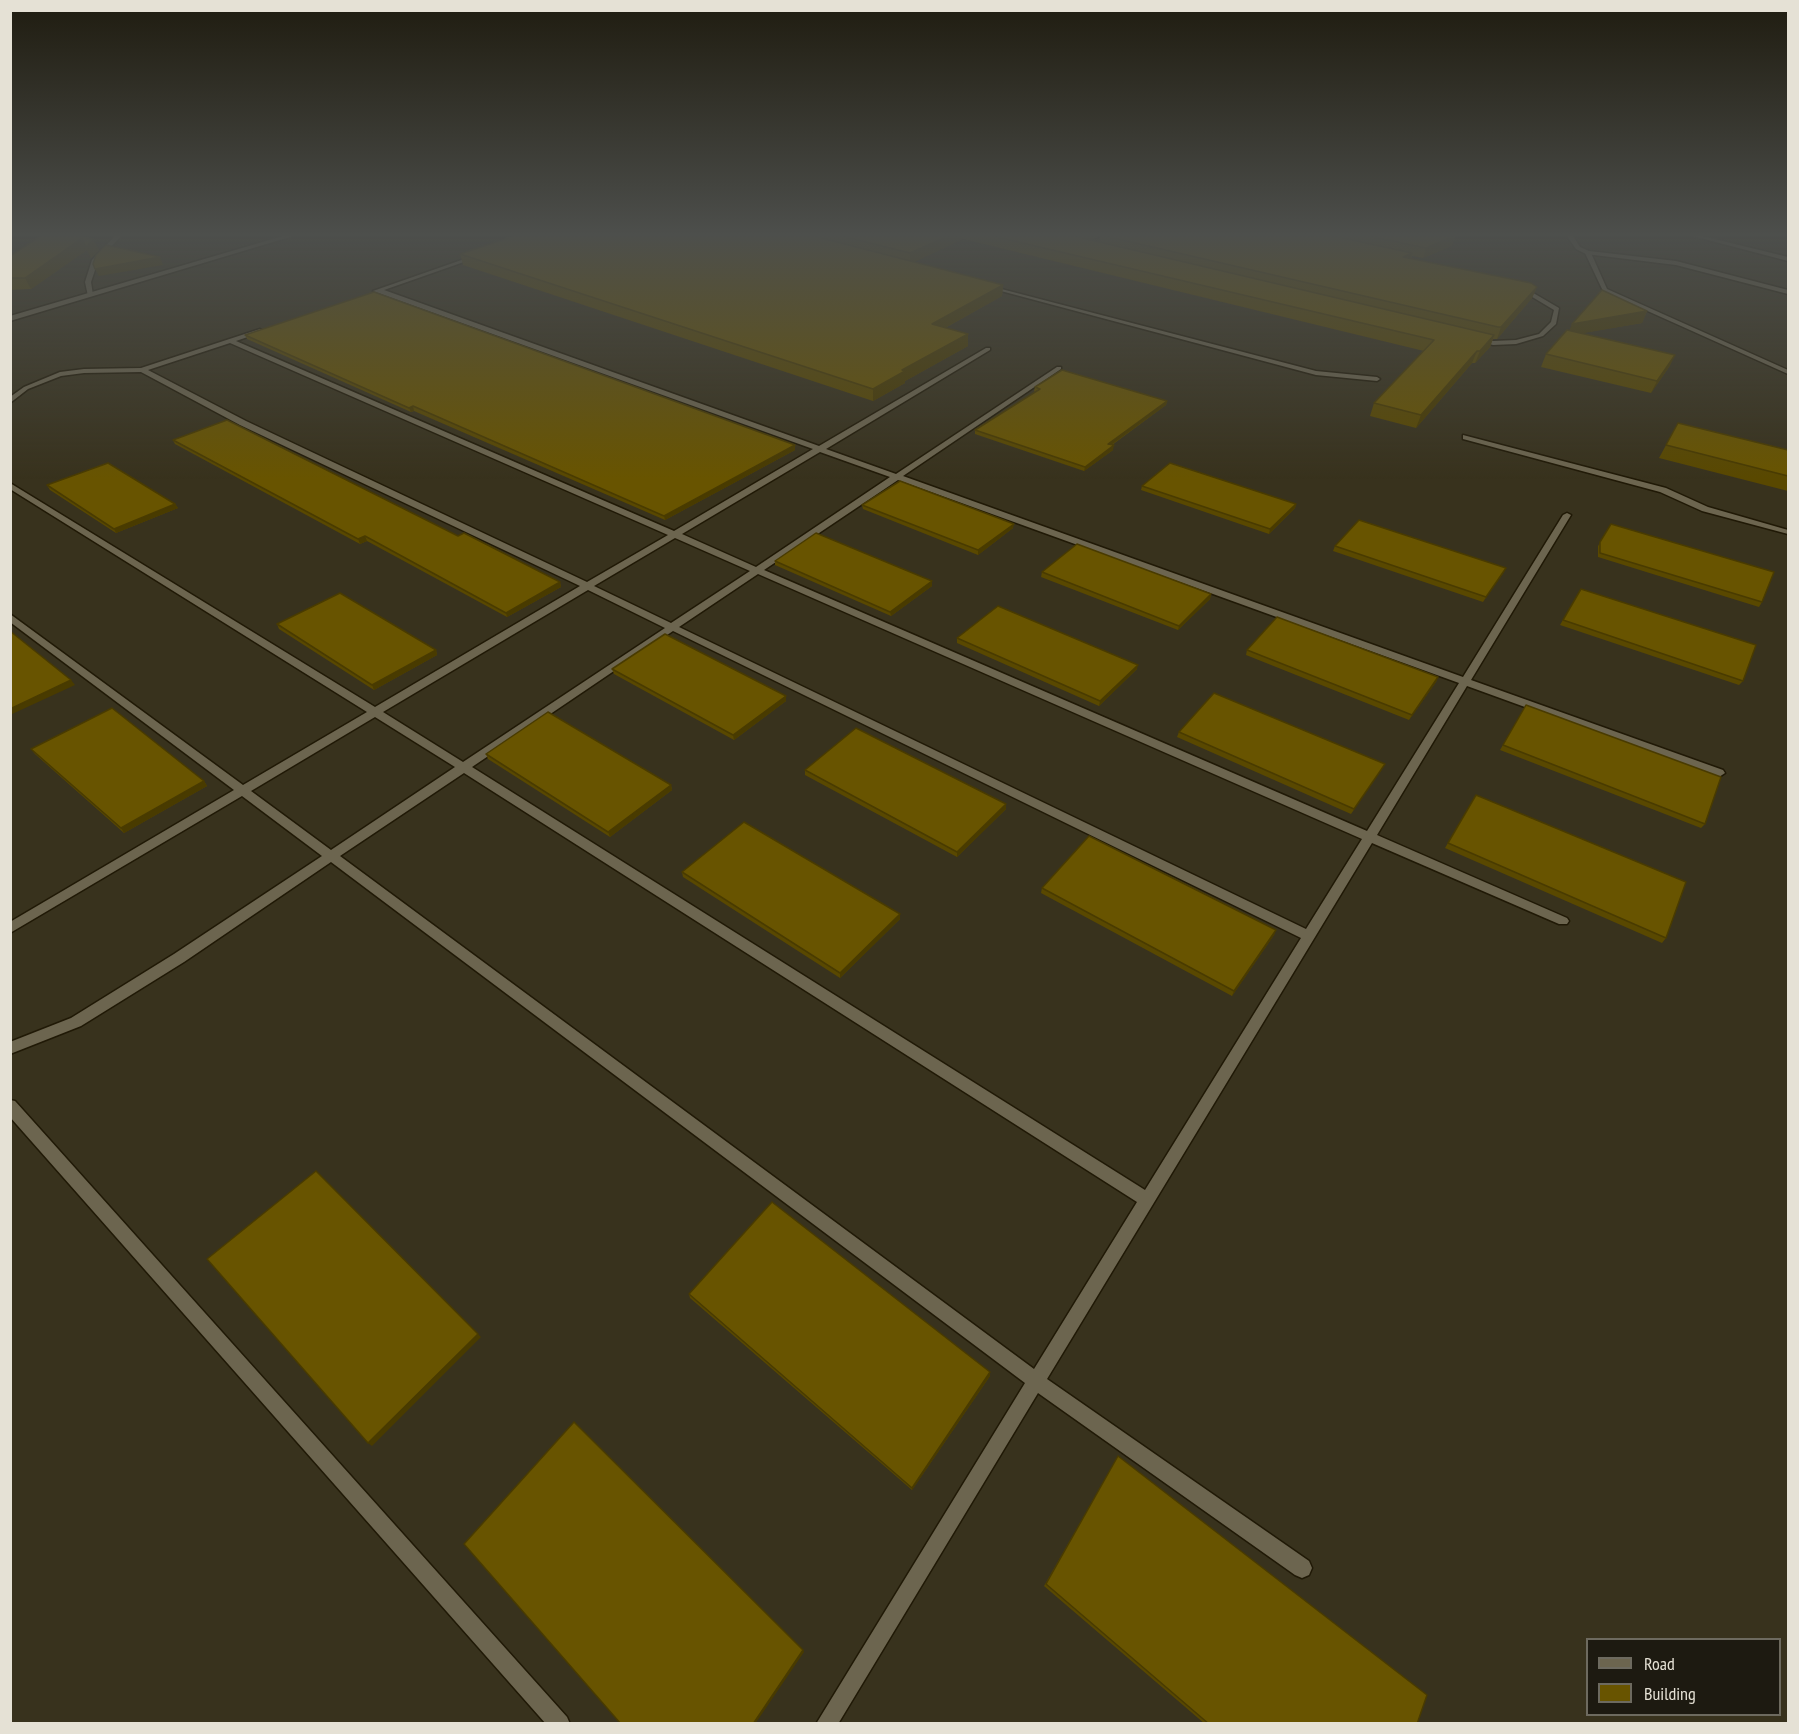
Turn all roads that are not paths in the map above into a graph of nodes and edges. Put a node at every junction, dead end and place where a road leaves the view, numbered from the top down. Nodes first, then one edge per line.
1 (451, 317) edge
2 (1103, 317) edge
3 (1555, 317) edge
4 (1665, 317) edge
5 (270, 327) edge
6 (1470, 337) edge
7 (230, 341) junction
8 (988, 349) dead end
9 (1059, 368) dead end
10 (142, 370) junction
11 (1788, 372) edge
12 (1377, 380) dead end
13 (10, 400) edge
14 (1466, 436) dead end
15 (820, 448) junction
16 (897, 477) junction
17 (10, 485) edge
18 (1567, 515) dead end
19 (1788, 532) edge
20 (674, 534) junction
21 (757, 571) junction
22 (587, 586) junction
23 (10, 617) edge
24 (672, 628) junction
25 (1466, 682) junction
26 (373, 713) junction
27 (463, 767) junction
28 (1719, 773) dead end
29 (243, 790) junction
30 (1371, 837) junction
31 (331, 856) junction
32 (1563, 921) dead end
33 (10, 928) edge
34 (1309, 936) junction
35 (10, 1048) edge
36 (10, 1106) edge
37 (1148, 1200) junction
38 (1036, 1381) junction
39 (1302, 1568) dead end
40 (560, 1724) edge
41 (826, 1724) edge

1 - 15 lane
2 - 12 lane
3 - 6 lane
4 - 11 lane
5 - 7 lane
7 - 10 lane
7 - 20 lane
8 - 15 lane
9 - 16 lane
10 - 13 lane
10 - 22 lane
14 - 19 lane
15 - 16 lane
15 - 20 lane
16 - 21 lane
16 - 25 lane
17 - 26 lane
18 - 25 lane
20 - 21 lane
20 - 22 lane
21 - 24 lane
21 - 30 lane
22 - 24 lane
22 - 26 lane
23 - 29 lane
24 - 27 lane
24 - 34 lane
25 - 28 lane
25 - 30 lane
26 - 27 lane
26 - 29 lane
27 - 31 lane
27 - 37 lane
29 - 31 lane
29 - 33 lane
30 - 32 lane
30 - 34 lane
31 - 35 lane
31 - 38 lane
34 - 37 lane
36 - 40 lane
37 - 38 lane
38 - 39 lane
38 - 41 lane

